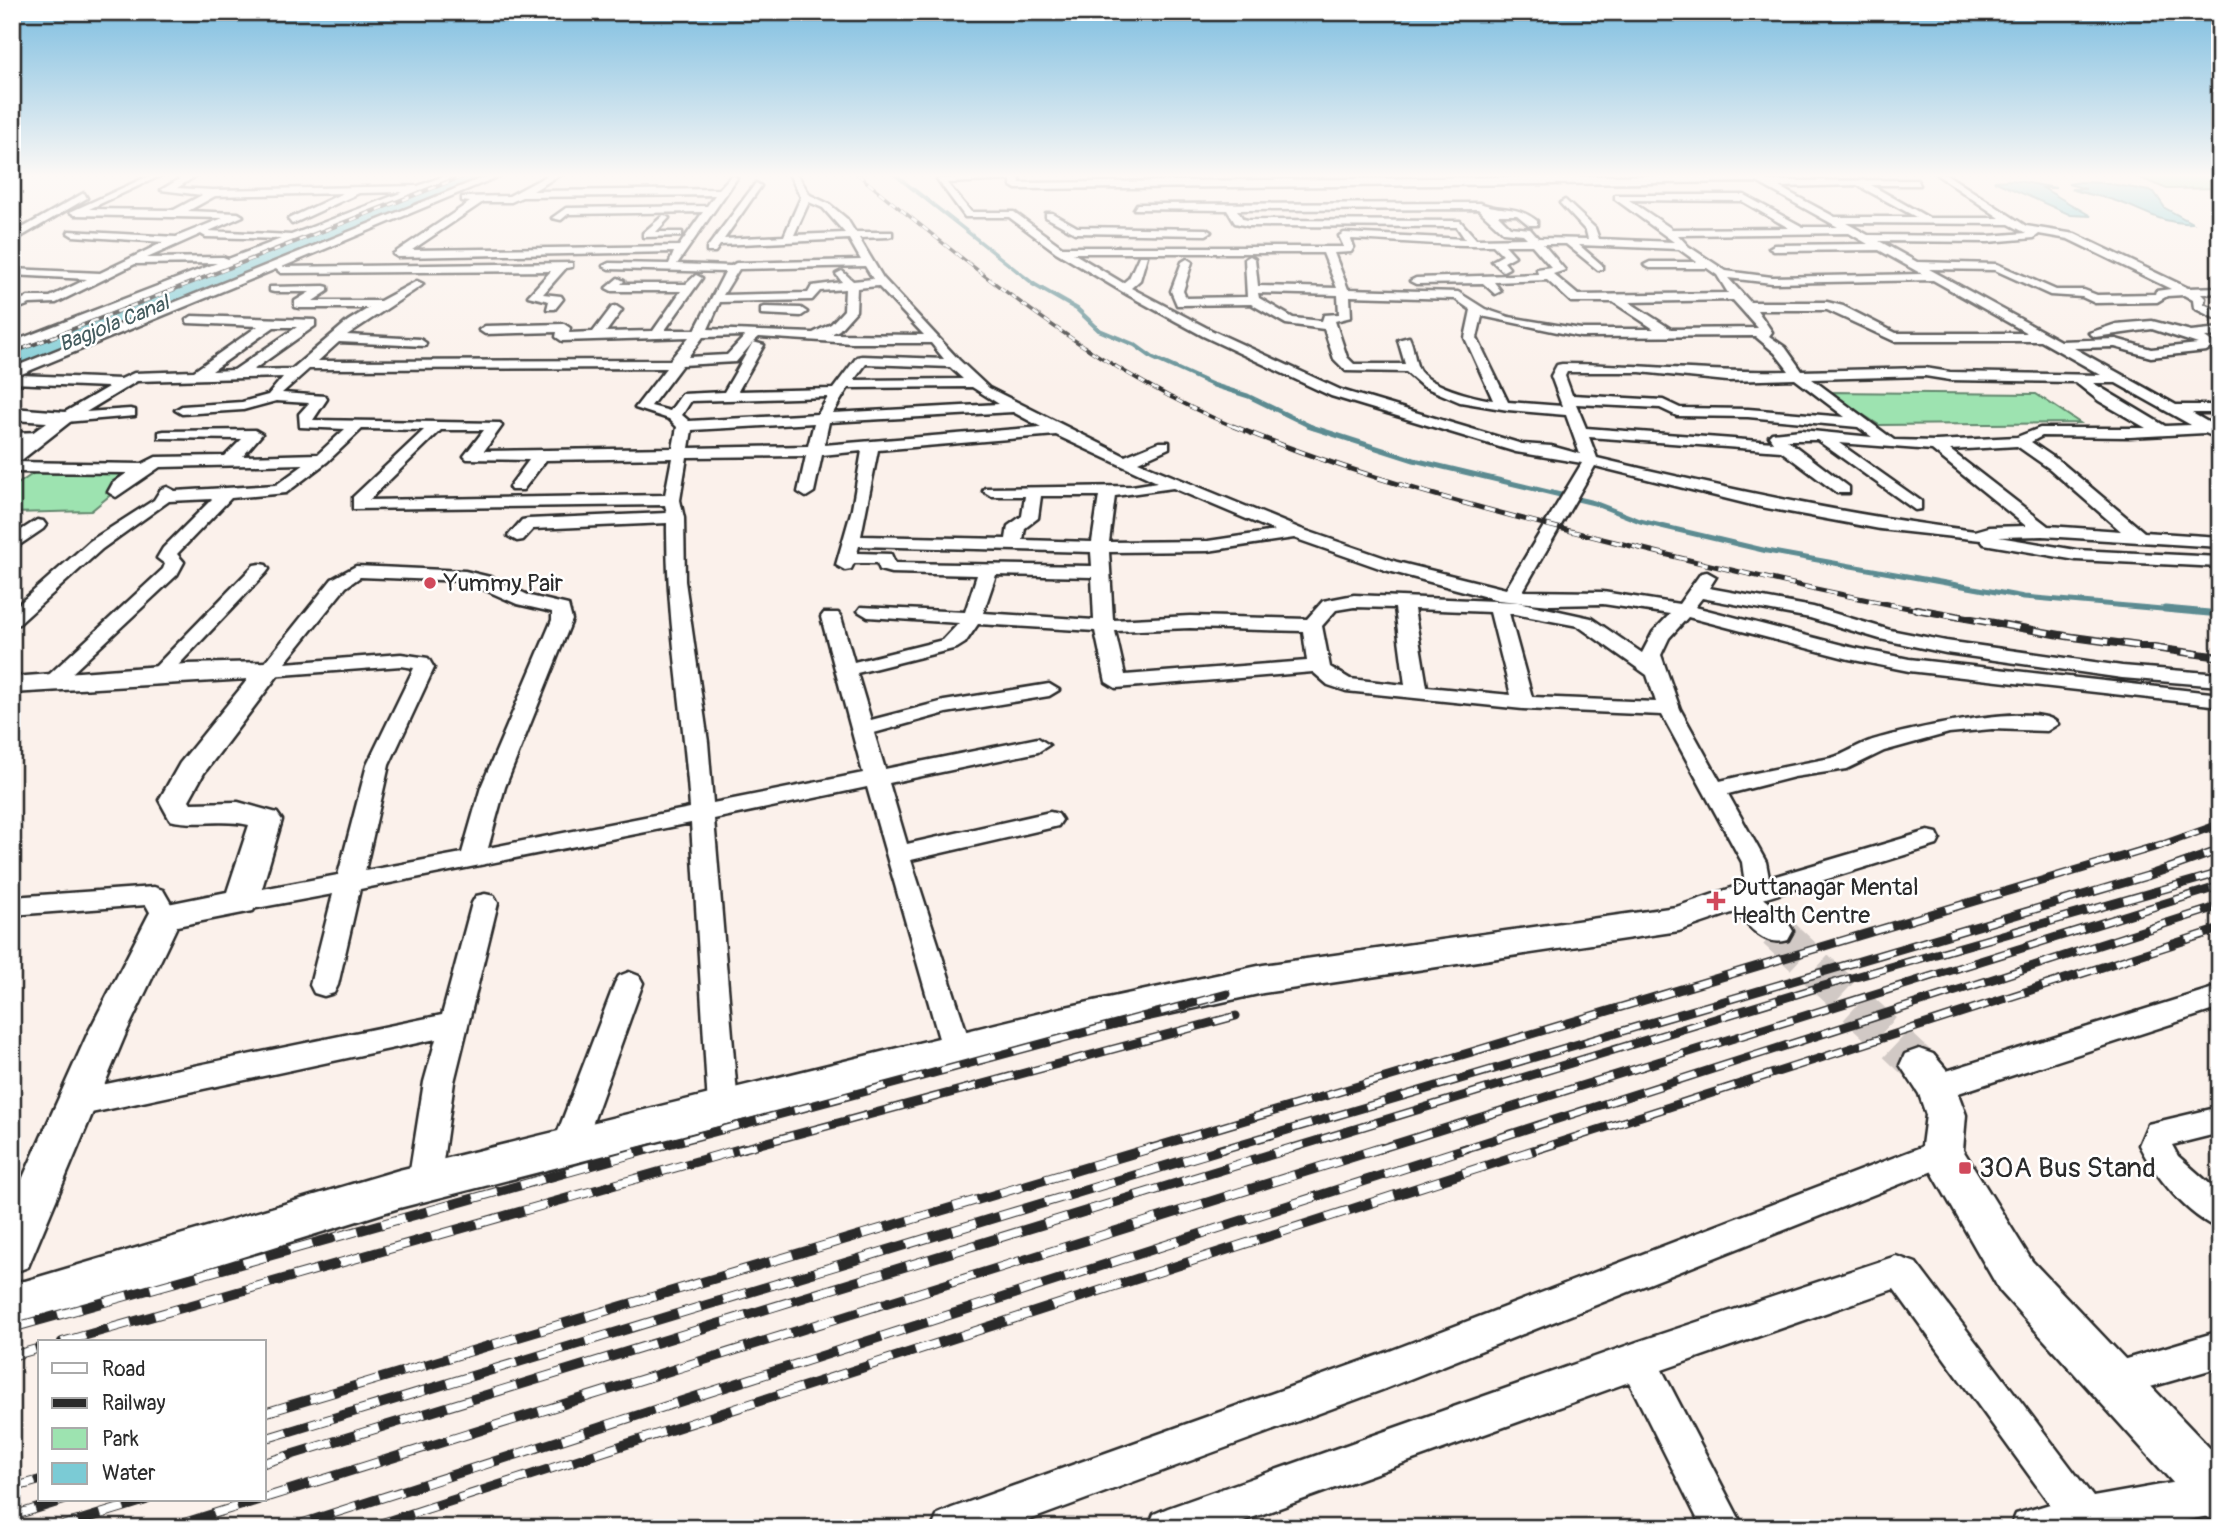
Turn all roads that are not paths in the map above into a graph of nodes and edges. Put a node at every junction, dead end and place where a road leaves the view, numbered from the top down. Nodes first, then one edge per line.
1 (166, 246) edge
2 (274, 246) edge
3 (327, 246) edge
4 (411, 246) edge
5 (682, 246) edge
6 (713, 246) joint
7 (716, 246) edge
8 (858, 246) edge
9 (1055, 246) edge
10 (1232, 246) edge
11 (1251, 246) edge
12 (1348, 246) edge
13 (1426, 246) edge
14 (1451, 246) edge
15 (1500, 246) edge
16 (1537, 246) edge
17 (1574, 246) edge
18 (1682, 246) edge
19 (2057, 246) edge
20 (2088, 246) edge
21 (1883, 247) joint
22 (1774, 248) dead end
23 (679, 249) junction
24 (1327, 249) junction
25 (2063, 249) dead end
26 (399, 253) junction
27 (1251, 253) junction
28 (1143, 258) dead end
29 (233, 260) dead end
30 (134, 262) junction
31 (1187, 262) dead end
32 (834, 263) junction
33 (867, 263) junction
34 (1650, 265) dead end
35 (1710, 265) junction
36 (1916, 265) junction
37 (2102, 266) dead end
38 (2129, 266) junction
39 (1598, 267) dead end
40 (560, 268) junction
41 (670, 268) junction
42 (699, 268) junction
43 (1503, 268) dead end
44 (732, 269) junction
45 (267, 270) junction
46 (371, 270) junction
47 (12, 272) edge
48 (1723, 274) junction
49 (106, 276) junction
50 (1550, 277) junction
51 (1936, 277) junction
52 (1486, 279) junction
53 (618, 281) dead end
54 (1421, 281) junction
55 (881, 282) junction
56 (1379, 282) dead end
57 (12, 285) edge
58 (850, 285) junction
59 (84, 286) junction
60 (690, 287) junction
61 (411, 288) dead end
62 (1124, 288) junction
63 (274, 289) dead end
64 (2180, 290) junction
65 (2220, 290) edge
66 (1344, 292) junction
67 (1497, 293) dead end
68 (1253, 294) junction
69 (1434, 295) junction
70 (1733, 296) junction
71 (382, 298) junction
72 (1615, 298) junction
73 (12, 300) edge
74 (28, 301) junction
75 (551, 306) dead end
76 (713, 306) junction
77 (1745, 306) junction
78 (12, 307) edge
79 (616, 310) dead end
80 (1477, 310) junction
81 (801, 312) dead end
82 (1637, 312) junction
83 (2220, 317) edge
84 (192, 320) dead end
85 (271, 323) junction
86 (1329, 326) junction
87 (485, 330) dead end
88 (1766, 332) junction
89 (2220, 332) edge
90 (761, 333) junction
91 (1671, 334) junction
92 (656, 335) junction
93 (698, 335) junction
94 (2191, 335) junction
95 (597, 337) junction
96 (813, 337) junction
97 (1894, 337) junction
98 (2044, 337) junction
99 (338, 338) junction
100 (935, 338) junction
101 (1404, 340) dead end
102 (421, 343) dead end
103 (2116, 343) junction
104 (12, 347) edge
105 (2063, 347) junction
106 (2213, 350) edge
107 (675, 363) junction
108 (954, 363) junction
109 (1411, 368) junction
110 (300, 369) junction
111 (12, 373) edge
112 (238, 374) junction
113 (198, 375) junction
114 (1798, 375) junction
115 (12, 379) edge
116 (2079, 379) junction
117 (2119, 379) junction
118 (125, 383) junction
119 (976, 383) junction
120 (840, 389) junction
121 (729, 395) junction
122 (275, 397) junction
123 (1501, 403) junction
124 (1570, 405) junction
125 (1011, 408) junction
126 (2172, 409) junction
127 (2220, 409) edge
128 (182, 410) dead end
129 (12, 414) edge
130 (130, 414) dead end
131 (65, 418) junction
132 (824, 420) junction
133 (680, 421) junction
134 (1863, 423) junction
135 (438, 426) junction
136 (356, 427) junction
137 (1062, 430) junction
138 (2161, 430) junction
139 (2216, 431) edge
140 (1582, 432) junction
141 (164, 435) dead end
142 (40, 437) junction
143 (1822, 437) junction
144 (12, 438) edge
145 (2020, 441) junction
146 (1890, 444) junction
147 (1164, 445) dead end
148 (871, 446) junction
149 (1936, 446) junction
150 (1785, 447) junction
151 (813, 451) junction
152 (682, 452) junction
153 (541, 455) junction
154 (12, 458) edge
155 (322, 459) junction
156 (230, 460) junction
157 (1591, 461) junction
158 (1125, 462) junction
159 (12, 467) edge
160 (145, 469) junction
161 (1177, 483) junction
162 (517, 487) dead end
163 (1108, 490) junction
164 (1843, 490) dead end
165 (991, 491) dead end
166 (1034, 491) junction
167 (806, 492) dead end
168 (225, 495) junction
169 (161, 497) junction
170 (1915, 505) dead end
171 (674, 509) junction
172 (37, 525) dead end
173 (2043, 531) junction
174 (1295, 533) junction
175 (517, 536) dead end
176 (1976, 536) junction
177 (2138, 536) junction
178 (1014, 542) junction
179 (2220, 542) edge
180 (12, 545) edge
181 (1100, 547) junction
182 (848, 554) junction
183 (2220, 562) edge
184 (260, 569) dead end
185 (988, 571) junction
186 (1101, 572) junction
187 (1702, 584) joint
188 (12, 601) edge
189 (34, 601) junction
190 (1505, 601) junction
191 (1404, 603) junction
192 (1684, 610) junction
193 (868, 611) dead end
194 (831, 617) dead end
195 (972, 618) junction
196 (12, 620) edge
197 (1312, 625) junction
198 (1104, 626) junction
199 (1318, 666) junction
200 (848, 669) junction
201 (269, 670) junction
202 (1657, 672) junction
203 (159, 674) junction
204 (2220, 680) edge
205 (50, 683) junction
206 (12, 685) edge
207 (1049, 690) dead end
208 (1417, 693) junction
209 (2220, 700) edge
210 (1523, 703) junction
211 (1669, 709) junction
212 (2047, 724) dead end
213 (864, 729) junction
214 (1038, 745) dead end
215 (877, 779) junction
216 (1714, 790) junction
217 (703, 812) junction
218 (1050, 820) dead end
219 (1928, 839) dead end
220 (897, 855) junction
221 (472, 860) junction
222 (350, 882) junction
223 (1749, 893) junction
224 (241, 902) junction
225 (485, 903) dead end
226 (12, 906) edge
227 (164, 916) junction
228 (1776, 931) tunnel mouth
229 (629, 983) dead end
230 (324, 985) dead end
231 (2220, 997) edge
232 (453, 1024) junction
233 (957, 1049) junction
234 (1928, 1076) joint
235 (77, 1103) junction
236 (723, 1107) junction
237 (2220, 1120) edge
238 (568, 1147) junction
239 (1942, 1153) junction
240 (424, 1183) junction
241 (2220, 1214) edge
242 (12, 1252) edge
243 (12, 1303) edge
244 (2220, 1349) edge
245 (1637, 1360) junction
246 (2112, 1380) junction
247 (2219, 1495) edge
248 (2086, 1520) junction
249 (951, 1528) edge
250 (1168, 1528) edge
251 (1724, 1528) edge
252 (2030, 1528) edge

1 - 30 street
2 - 104 street
3 - 45 street
4 - 26 street
5 - 23 street
6 - 7 street
6 - 42 street
8 - 33 street
9 - 62 street
10 - 27 street
11 - 27 street
12 - 24 street
13 - 14 street
15 - 43 street
16 - 50 street
17 - 39 street
18 - 35 street
19 - 25 street
20 - 38 street
21 - 22 street
21 - 36 street
23 - 26 street
23 - 41 street
24 - 27 street
24 - 66 street
26 - 46 street
27 - 68 street
28 - 62 street
29 - 30 street
30 - 49 street
31 - 68 street
32 - 33 street
32 - 44 street
32 - 58 street
33 - 55 street
34 - 35 street
35 - 48 street
36 - 51 street
36 - 64 street
37 - 38 street
38 - 64 street
40 - 41 street
40 - 46 street
40 - 75 street
41 - 42 street
42 - 44 street
42 - 60 street
44 - 76 street
45 - 46 street
45 - 111 street
47 - 49 street
48 - 51 street
48 - 70 street
49 - 59 street
50 - 52 street
50 - 72 street
51 - 98 street
52 - 54 street
52 - 67 street
53 - 60 street
54 - 56 street
54 - 69 street
55 - 58 street
55 - 100 street
57 - 59 street
58 - 76 street
58 - 96 street
59 - 74 street
60 - 92 street
61 - 71 street
62 - 157 street
63 - 71 street
64 - 65 street
64 - 83 street
66 - 68 street
66 - 69 street
66 - 86 street
68 - 86 street
69 - 80 street
70 - 72 street
70 - 77 street
71 - 99 street
72 - 82 street
73 - 74 street
74 - 78 street
76 - 81 street
76 - 93 street
77 - 82 street
77 - 88 street
77 - 97 street
79 - 95 street
80 - 91 street
80 - 123 street
82 - 91 street
84 - 85 street
85 - 112 street
85 - 113 street
86 - 109 street
87 - 95 street
88 - 91 street
88 - 114 street
89 - 94 street
90 - 93 street
90 - 96 street
90 - 107 street
90 - 121 street
92 - 93 street
92 - 95 street
93 - 107 street
94 - 103 street
94 - 106 street
96 - 100 street
97 - 98 street
97 - 105 street
98 - 105 street
99 - 102 street
99 - 110 street
100 - 108 street
101 - 109 street
103 - 105 street
103 - 106 street
105 - 117 street
107 - 110 street
107 - 133 street
108 - 119 street
108 - 120 street
109 - 123 street
110 - 112 street
110 - 122 street
112 - 113 street
113 - 118 street
114 - 116 street
114 - 124 street
114 - 134 street
115 - 118 street
116 - 117 street
116 - 138 street
117 - 126 street
118 - 131 street
119 - 120 street
119 - 125 street
120 - 121 street
120 - 132 street
121 - 133 street
122 - 128 street
122 - 136 street
123 - 124 street
124 - 134 street
124 - 140 street
125 - 132 street
125 - 137 street
126 - 127 street
126 - 139 street
129 - 131 street
130 - 131 street
131 - 142 street
132 - 133 street
132 - 151 street
133 - 152 street
134 - 146 street
135 - 136 street
135 - 153 street
135 - 171 street
136 - 155 street
137 - 148 street
137 - 158 street
138 - 139 street
138 - 145 street
140 - 150 street
140 - 157 street
141 - 156 street
142 - 144 street
142 - 154 street
143 - 146 street
143 - 150 street
143 - 170 street
145 - 149 street
145 - 177 street
146 - 149 street
147 - 158 street
148 - 151 street
148 - 182 street
149 - 173 street
150 - 164 street
151 - 152 street
151 - 167 street
152 - 153 street
152 - 171 street
153 - 162 street
155 - 156 street
155 - 168 street
156 - 160 street
157 - 176 street
157 - 190 street
158 - 161 street
159 - 160 street
160 - 169 street
161 - 163 street
161 - 174 street
163 - 166 street
163 - 181 street
165 - 166 street
166 - 178 street
168 - 169 street
168 - 205 street
169 - 189 street
171 - 175 street
171 - 217 street
172 - 180 street
173 - 176 street
173 - 177 street
174 - 181 street
174 - 190 street
176 - 183 street
177 - 179 street
178 - 181 street
178 - 182 street
181 - 186 street
182 - 185 street
184 - 203 street
185 - 186 street
185 - 195 street
186 - 198 street
187 - 192 street
187 - 204 street
188 - 189 street
189 - 196 street
190 - 191 street
190 - 192 street
190 - 202 street
190 - 210 street
191 - 197 street
191 - 208 street
192 - 202 street
192 - 209 street
193 - 195 street
194 - 200 street
195 - 198 street
195 - 200 street
197 - 198 street
197 - 199 street
198 - 199 street
199 - 208 street
200 - 213 street
201 - 203 street
201 - 221 street
201 - 222 street
201 - 224 street
202 - 211 street
203 - 205 street
205 - 206 street
207 - 213 street
208 - 210 street
210 - 211 street
211 - 216 street
212 - 216 street
213 - 215 street
214 - 215 street
215 - 217 street
215 - 220 street
216 - 223 street
217 - 221 street
217 - 236 street
218 - 220 street
219 - 223 street
220 - 233 street
221 - 222 street
222 - 224 street
222 - 230 street
223 - 228 street
223 - 233 street
224 - 227 street
225 - 232 street
226 - 227 street
227 - 235 street
229 - 238 street
231 - 234 street
232 - 235 street
232 - 240 street
233 - 236 street
234 - 239 street
235 - 242 street
236 - 238 street
237 - 241 street
238 - 240 street
239 - 246 street
239 - 249 street
240 - 243 street
244 - 246 street
245 - 248 street
245 - 250 street
245 - 251 street
246 - 247 street
247 - 248 street
248 - 252 street

